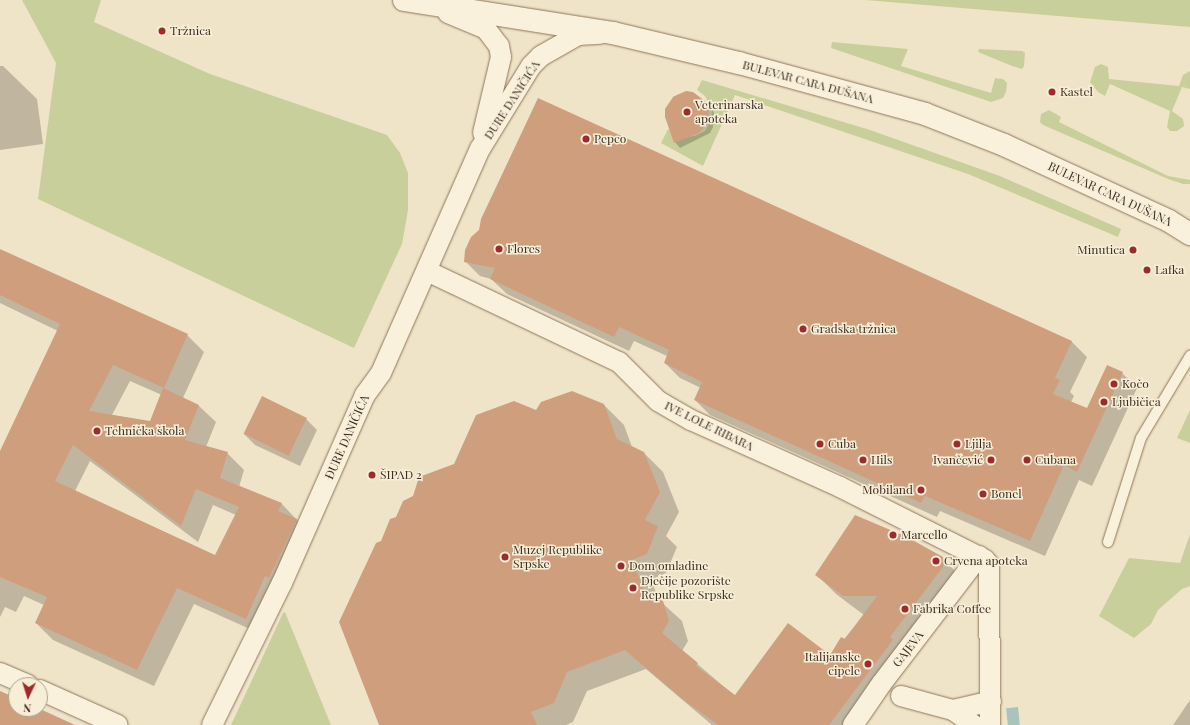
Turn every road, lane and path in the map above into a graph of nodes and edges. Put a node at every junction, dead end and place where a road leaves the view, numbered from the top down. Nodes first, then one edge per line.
1 (413, 2) edge
2 (613, 33) junction
3 (480, 149) junction
4 (1180, 219) edge
5 (1190, 234) edge
6 (428, 271) junction
7 (1190, 356) edge
8 (1108, 542) dead end
9 (979, 556) junction
10 (0, 672) edge
11 (11, 677) edge
12 (48, 694) edge
13 (901, 696) dead end
14 (991, 701) junction
15 (953, 710) junction
16 (118, 725) edge
17 (212, 725) edge
18 (853, 725) edge
19 (974, 725) edge
20 (990, 725) edge

1 - 2 street, BULEVAR CARA DUŠANA
1 - 3 street, ĐURE DANIČIĆA
2 - 3 street, ĐURE DANIČIĆA
2 - 4 street, BULEVAR CARA DUŠANA
3 - 6 street, ĐURE DANIČIĆA
4 - 5 street, BULEVAR CARA DUŠANA
6 - 9 street, IVE LOLE RIBARA
6 - 17 street, ĐURE DANIČIĆA
7 - 8 lane
9 - 14 street
9 - 18 street, GAJEVA
10 - 11 street
12 - 16 street
13 - 15 street
14 - 15 street
14 - 20 street
15 - 19 street

